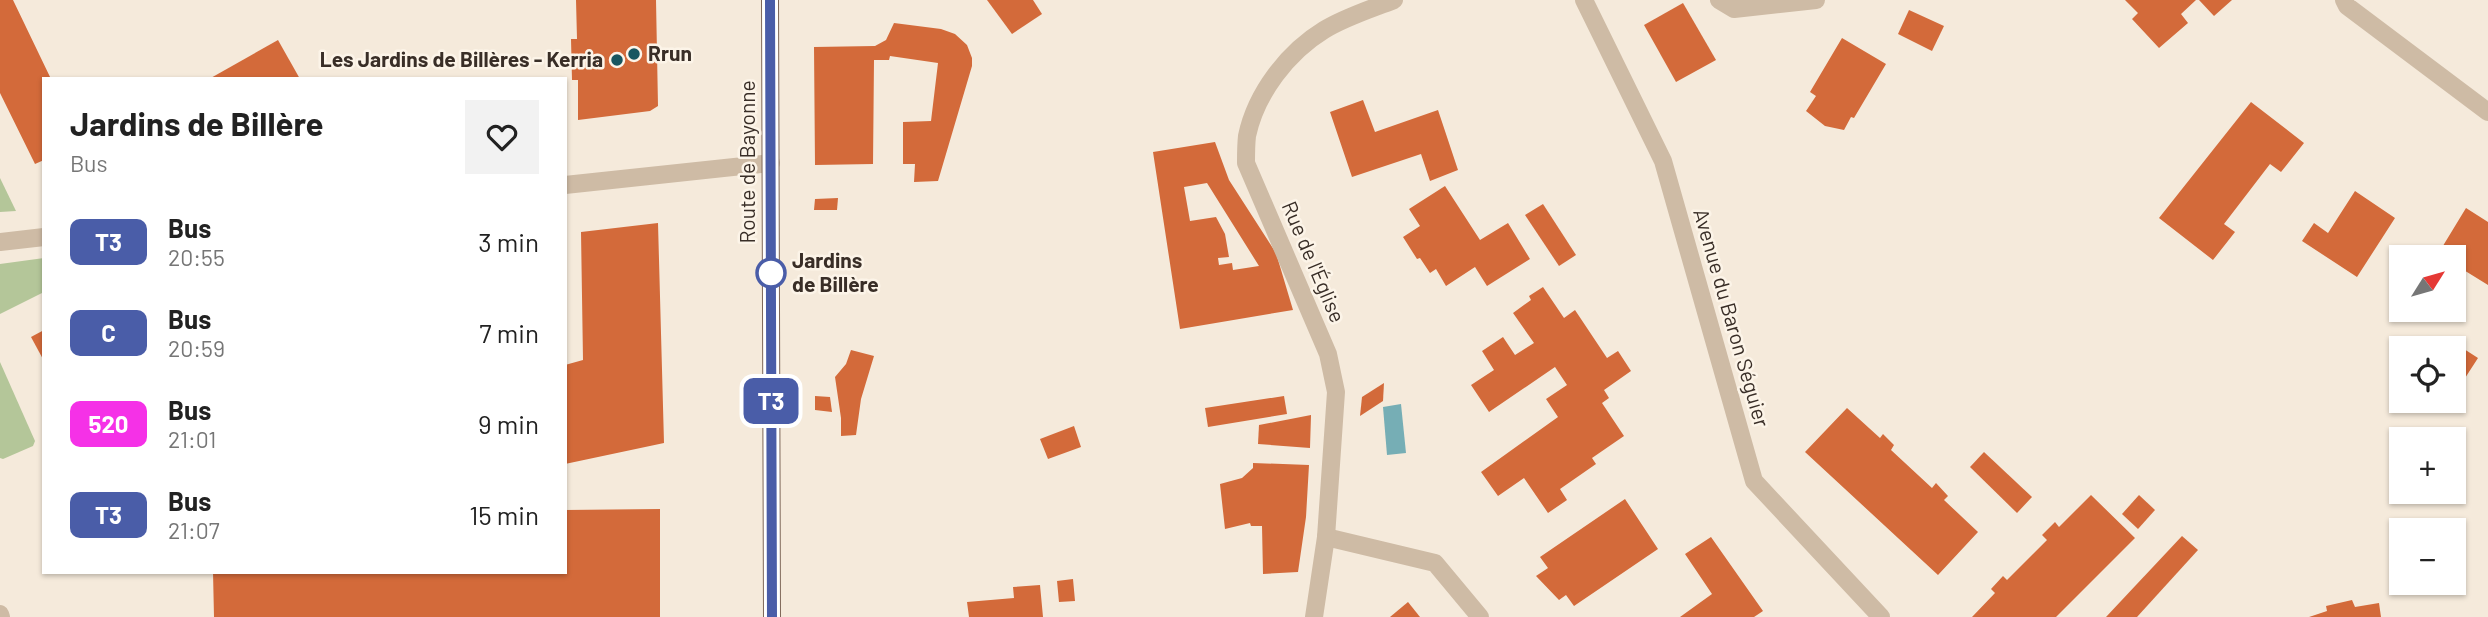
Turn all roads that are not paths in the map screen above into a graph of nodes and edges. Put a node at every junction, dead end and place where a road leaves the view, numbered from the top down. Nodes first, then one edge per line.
1 (770, 0) edge
2 (1394, 0) edge
3 (1584, 0) edge
4 (1719, 0) edge
5 (1816, 0) edge
6 (2344, 0) edge
7 (2488, 112) edge
8 (771, 163) junction
9 (567, 185) edge
10 (42, 237) edge
11 (0, 242) edge
12 (1326, 537) junction
13 (772, 617) edge
14 (1314, 617) edge
15 (1480, 617) edge
16 (1881, 617) edge

1 - 8 main road, Route de Bayonne
2 - 12 street, Rue de l'Église
3 - 16 street, Avenue du Baron Séguier
4 - 5 street
6 - 7 street
8 - 9 street
8 - 13 main road, Route de Bayonne
10 - 11 street
12 - 14 street, Rue de l'Église
12 - 15 street

